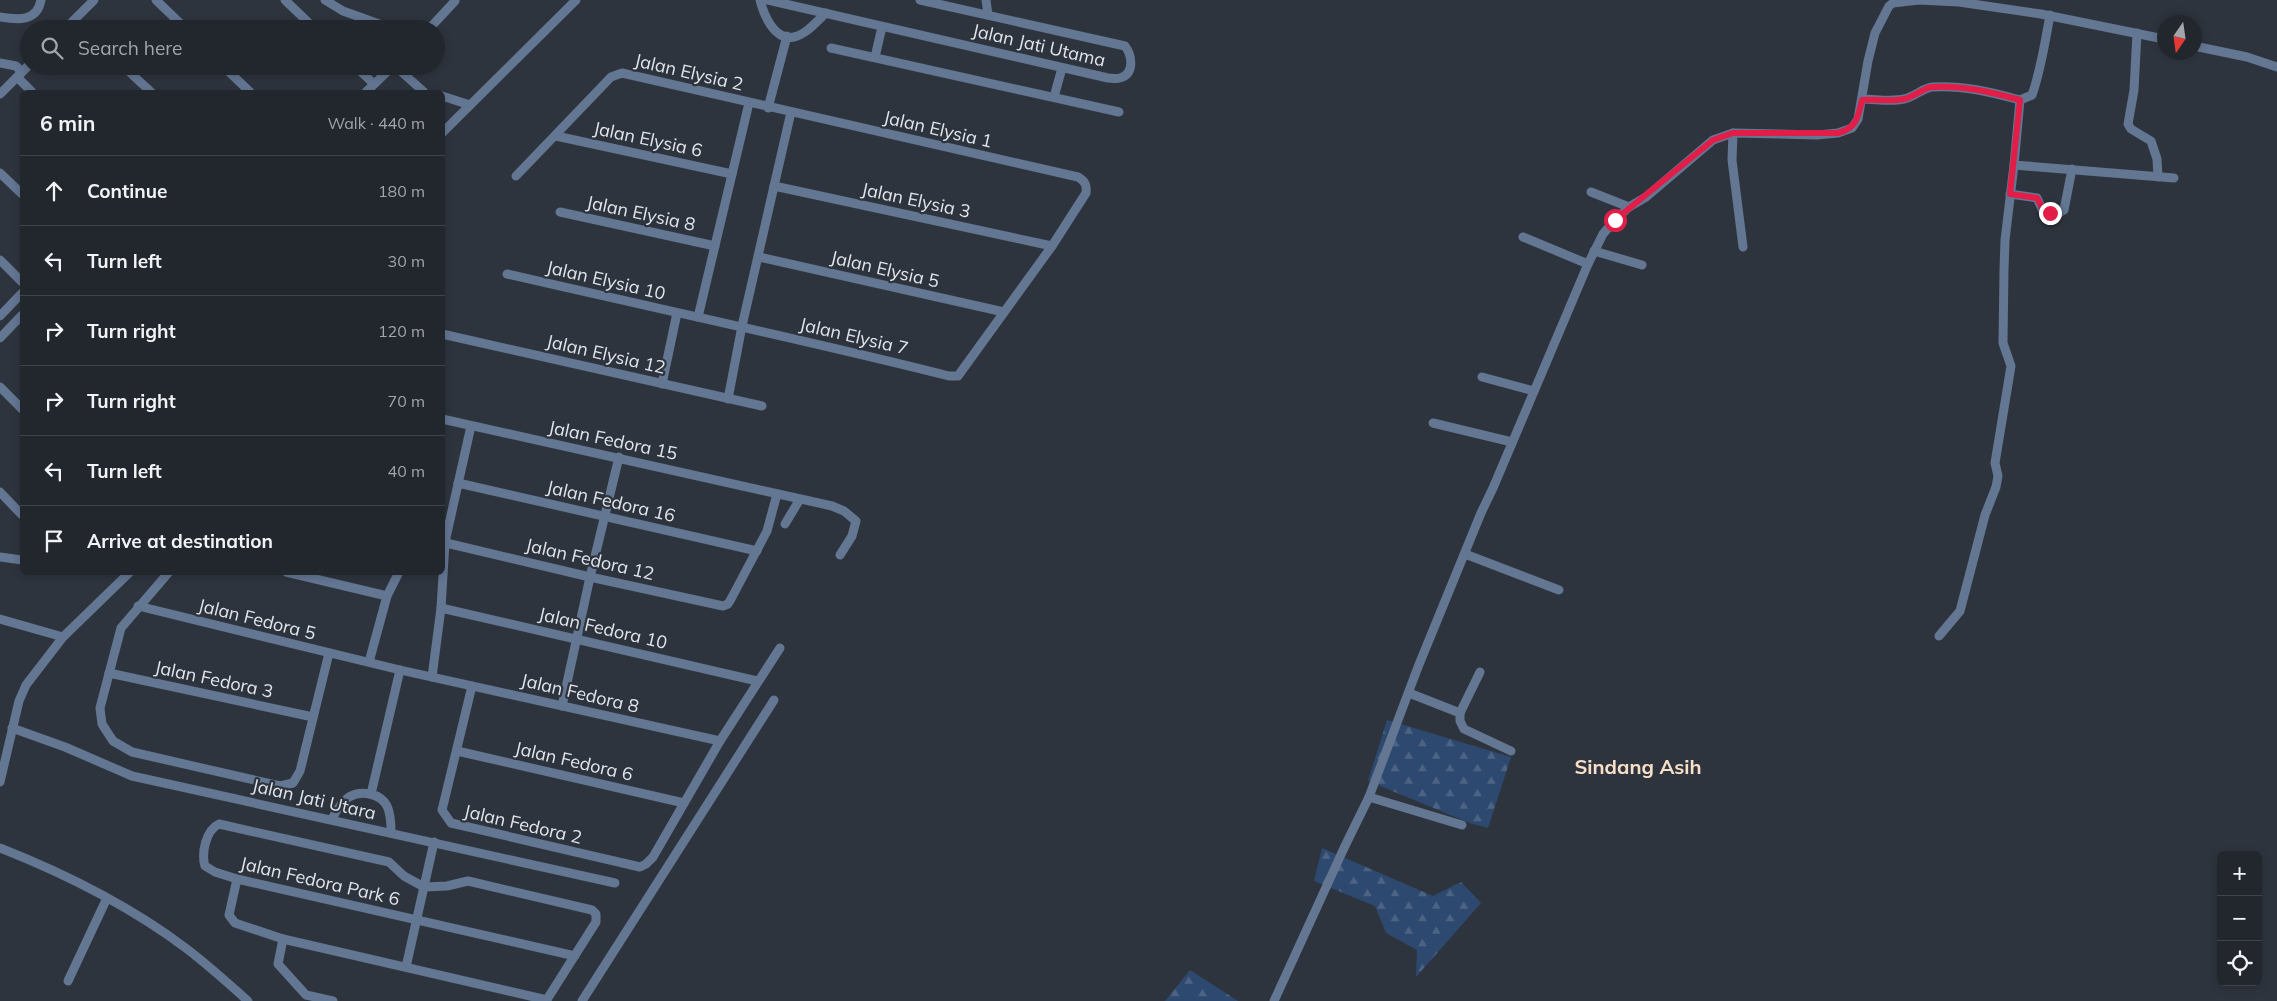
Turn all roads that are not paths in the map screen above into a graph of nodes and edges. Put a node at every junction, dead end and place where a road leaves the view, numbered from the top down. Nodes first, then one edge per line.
1 (42, 0) edge
2 (94, 0) edge
3 (156, 0) edge
4 (285, 0) edge
5 (325, 0) edge
6 (576, 0) edge
7 (760, 0) edge
8 (768, 0) edge
9 (920, 0) edge
10 (986, 0) edge
11 (455, 2) dead end
12 (943, 2) edge
13 (826, 13) junction
14 (988, 15) junction
15 (2050, 15) junction
16 (0, 17) edge
17 (74, 20) edge
18 (177, 20) edge
19 (306, 20) edge
20 (368, 20) edge
21 (438, 20) edge
22 (882, 27) junction
23 (2137, 34) junction
24 (788, 36) junction
25 (2157, 38) edge
26 (831, 48) dead end
27 (2202, 48) edge
28 (875, 57) junction
29 (0, 63) edge
30 (2277, 67) edge
31 (1062, 68) junction
32 (20, 69) edge
33 (20, 74) edge
34 (25, 75) edge
35 (133, 75) edge
36 (233, 75) edge
37 (364, 75) edge
38 (384, 75) edge
39 (404, 75) edge
40 (374, 84) junction
41 (31, 90) edge
42 (149, 90) edge
43 (248, 90) edge
44 (368, 90) edge
45 (422, 90) edge
46 (0, 94) edge
47 (445, 97) edge
48 (1054, 97) junction
49 (1862, 100) junction
50 (2020, 100) junction
51 (749, 103) junction
52 (470, 105) junction
53 (768, 108) junction
54 (791, 112) junction
55 (1119, 112) dead end
56 (445, 130) edge
57 (1733, 133) junction
58 (556, 136) junction
59 (2014, 165) junction
60 (2072, 170) junction
61 (0, 173) edge
62 (732, 174) junction
63 (516, 176) dead end
64 (2158, 177) junction
65 (2174, 178) dead end
66 (774, 186) junction
67 (20, 192) edge
68 (1590, 192) dead end
69 (2010, 194) junction
70 (1629, 207) junction
71 (560, 212) dead end
72 (1523, 237) dead end
73 (715, 246) junction
74 (1052, 246) junction
75 (1743, 247) dead end
76 (1594, 251) junction
77 (759, 257) junction
78 (0, 260) edge
79 (1588, 264) junction
80 (1642, 265) dead end
81 (507, 274) dead end
82 (20, 280) edge
83 (20, 295) edge
84 (1004, 312) junction
85 (677, 313) junction
86 (0, 316) edge
87 (20, 317) edge
88 (698, 317) junction
89 (742, 326) junction
90 (445, 335) edge
91 (0, 338) edge
92 (1482, 377) dead end
93 (662, 384) junction
94 (0, 387) edge
95 (1534, 391) junction
96 (728, 399) junction
97 (762, 406) dead end
98 (20, 407) edge
99 (445, 420) edge
100 (1433, 423) dead end
101 (471, 426) junction
102 (1512, 442) junction
103 (619, 457) junction
104 (458, 483) junction
105 (0, 492) edge
106 (777, 494) junction
107 (800, 499) junction
108 (20, 513) edge
109 (605, 517) junction
110 (785, 524) dead end
111 (445, 538) edge
112 (445, 542) edge
113 (757, 551) junction
114 (1465, 554) junction
115 (840, 555) dead end
116 (0, 557) edge
117 (20, 560) edge
118 (127, 575) edge
119 (166, 575) edge
120 (299, 575) edge
121 (398, 575) edge
122 (442, 575) edge
123 (590, 577) junction
124 (1559, 590) dead end
125 (387, 596) junction
126 (138, 606) junction
127 (441, 608) junction
128 (2, 619) edge
129 (1939, 636) dead end
130 (63, 637) junction
131 (576, 638) junction
132 (780, 648) dead end
133 (329, 653) junction
134 (369, 662) junction
135 (400, 670) junction
136 (1480, 672) dead end
137 (109, 673) junction
138 (432, 677) junction
139 (757, 681) junction
140 (472, 686) junction
141 (1409, 693) junction
142 (774, 700) dead end
143 (562, 706) junction
144 (1460, 713) junction
145 (313, 717) junction
146 (12, 728) junction
147 (720, 741) junction
148 (457, 751) junction
149 (1511, 751) dead end
150 (0, 782) edge
151 (371, 794) junction
152 (1369, 797) junction
153 (684, 803) junction
154 (332, 819) junction
155 (1462, 825) dead end
156 (391, 833) junction
157 (434, 842) junction
158 (0, 848) edge
159 (237, 879) junction
160 (615, 883) dead end
161 (424, 887) junction
162 (107, 898) junction
163 (417, 920) junction
164 (283, 939) junction
165 (575, 956) junction
166 (406, 968) junction
167 (68, 981) dead end
168 (547, 1000) edge
169 (248, 1001) edge
170 (333, 1001) edge
171 (582, 1001) edge
172 (1274, 1001) edge

1 - 16 street
2 - 17 street
3 - 18 street
4 - 19 street
5 - 20 street
6 - 52 street
7 - 24 street
8 - 13 street, Jalan Jati Utama
9 - 12 street, Jalan Jati Utama
10 - 14 street
11 - 21 street
12 - 14 street, Jalan Jati Utama
13 - 22 street, Jalan Jati Utama
13 - 24 street
14 - 31 street, Jalan Jati Utama
15 - 23 street
15 - 49 street
15 - 50 street
22 - 28 street
22 - 31 street, Jalan Jati Utama
23 - 25 street
23 - 64 street
24 - 53 street
26 - 28 street
27 - 30 street
28 - 48 street
29 - 32 street
31 - 48 street
33 - 46 street
34 - 41 street
35 - 42 street
36 - 43 street
37 - 40 street
38 - 40 street
39 - 45 street
40 - 44 street
47 - 52 street
48 - 55 street
49 - 50 street
49 - 57 street
50 - 59 street
51 - 53 street, Jalan Elysia 2
51 - 58 street, Jalan Elysia 2
51 - 62 street
52 - 56 street
53 - 54 street, Jalan Elysia 1
54 - 66 street
54 - 74 street, Jalan Elysia 1
57 - 70 street
57 - 75 street
58 - 62 street, Jalan Elysia 6
58 - 63 street
59 - 60 street
59 - 69 street
60 - 64 street
60 - 69 street
61 - 67 street
62 - 73 street
64 - 65 street
66 - 74 street, Jalan Elysia 3
66 - 77 street
68 - 70 street
69 - 129 street
70 - 76 street
71 - 73 street, Jalan Elysia 8
72 - 79 street
73 - 88 street
74 - 84 street
76 - 79 street
76 - 80 street
77 - 84 street, Jalan Elysia 5
77 - 89 street
78 - 82 street
79 - 95 street
81 - 85 street, Jalan Elysia 10
83 - 86 street
84 - 89 street, Jalan Elysia 7
85 - 88 street, Jalan Elysia 10
85 - 93 street
87 - 91 street
88 - 89 street, Jalan Elysia 10
89 - 96 street
90 - 93 street, Jalan Elysia 12
92 - 95 street
93 - 96 street, Jalan Elysia 12
94 - 98 street
95 - 102 street
96 - 97 street, Jalan Elysia 12
99 - 101 street, Jalan Fedora 15
100 - 102 street
101 - 103 street, Jalan Fedora 15
101 - 104 street
102 - 114 street
103 - 106 street, Jalan Fedora 15
103 - 109 street
104 - 109 street, Jalan Fedora 16
104 - 111 street
105 - 108 street
106 - 107 street, Jalan Fedora 15
106 - 113 street
107 - 110 street
107 - 115 street, Jalan Fedora 15
109 - 113 street, Jalan Fedora 16
109 - 123 street
112 - 123 street, Jalan Fedora 12
113 - 123 street, Jalan Fedora 12
114 - 124 street
114 - 141 street
116 - 117 street
118 - 130 street
119 - 126 street
120 - 125 street
121 - 125 street
122 - 127 street
123 - 131 street
125 - 134 street
126 - 133 street, Jalan Fedora 5
126 - 137 street
127 - 131 street, Jalan Fedora 10
127 - 138 street
128 - 130 street
130 - 146 street
131 - 139 street, Jalan Fedora 10
131 - 143 street
132 - 139 street
133 - 134 street, Jalan Fedora 5
133 - 145 street
134 - 135 street, Jalan Fedora 5
135 - 138 street, Jalan Fedora 8
135 - 151 street
136 - 144 street
137 - 145 street, Jalan Fedora 3
137 - 145 street
138 - 140 street, Jalan Fedora 8
139 - 147 street
140 - 143 street, Jalan Fedora 8
140 - 148 street, Jalan Fedora 2
141 - 144 street
141 - 152 street
142 - 171 street
143 - 147 street, Jalan Fedora 8
144 - 149 street
146 - 150 street
146 - 154 street, Jalan Jati Utara
147 - 153 street
148 - 153 street, Jalan Fedora 6
148 - 153 street, Jalan Fedora 2
151 - 154 street
151 - 156 street
152 - 155 street
152 - 172 street
154 - 156 street, Jalan Jati Utara
156 - 157 street, Jalan Jati Utara
157 - 160 street, Jalan Jati Utara
157 - 161 street
158 - 162 street
159 - 161 street, Jalan Fedora Park 6
159 - 163 street, Jalan Fedora Park 6
159 - 164 street
161 - 163 street
161 - 165 street
162 - 167 street
162 - 169 street
163 - 165 street, Jalan Fedora Park 6
163 - 166 street
164 - 166 street
164 - 170 street
165 - 168 street
166 - 168 street

